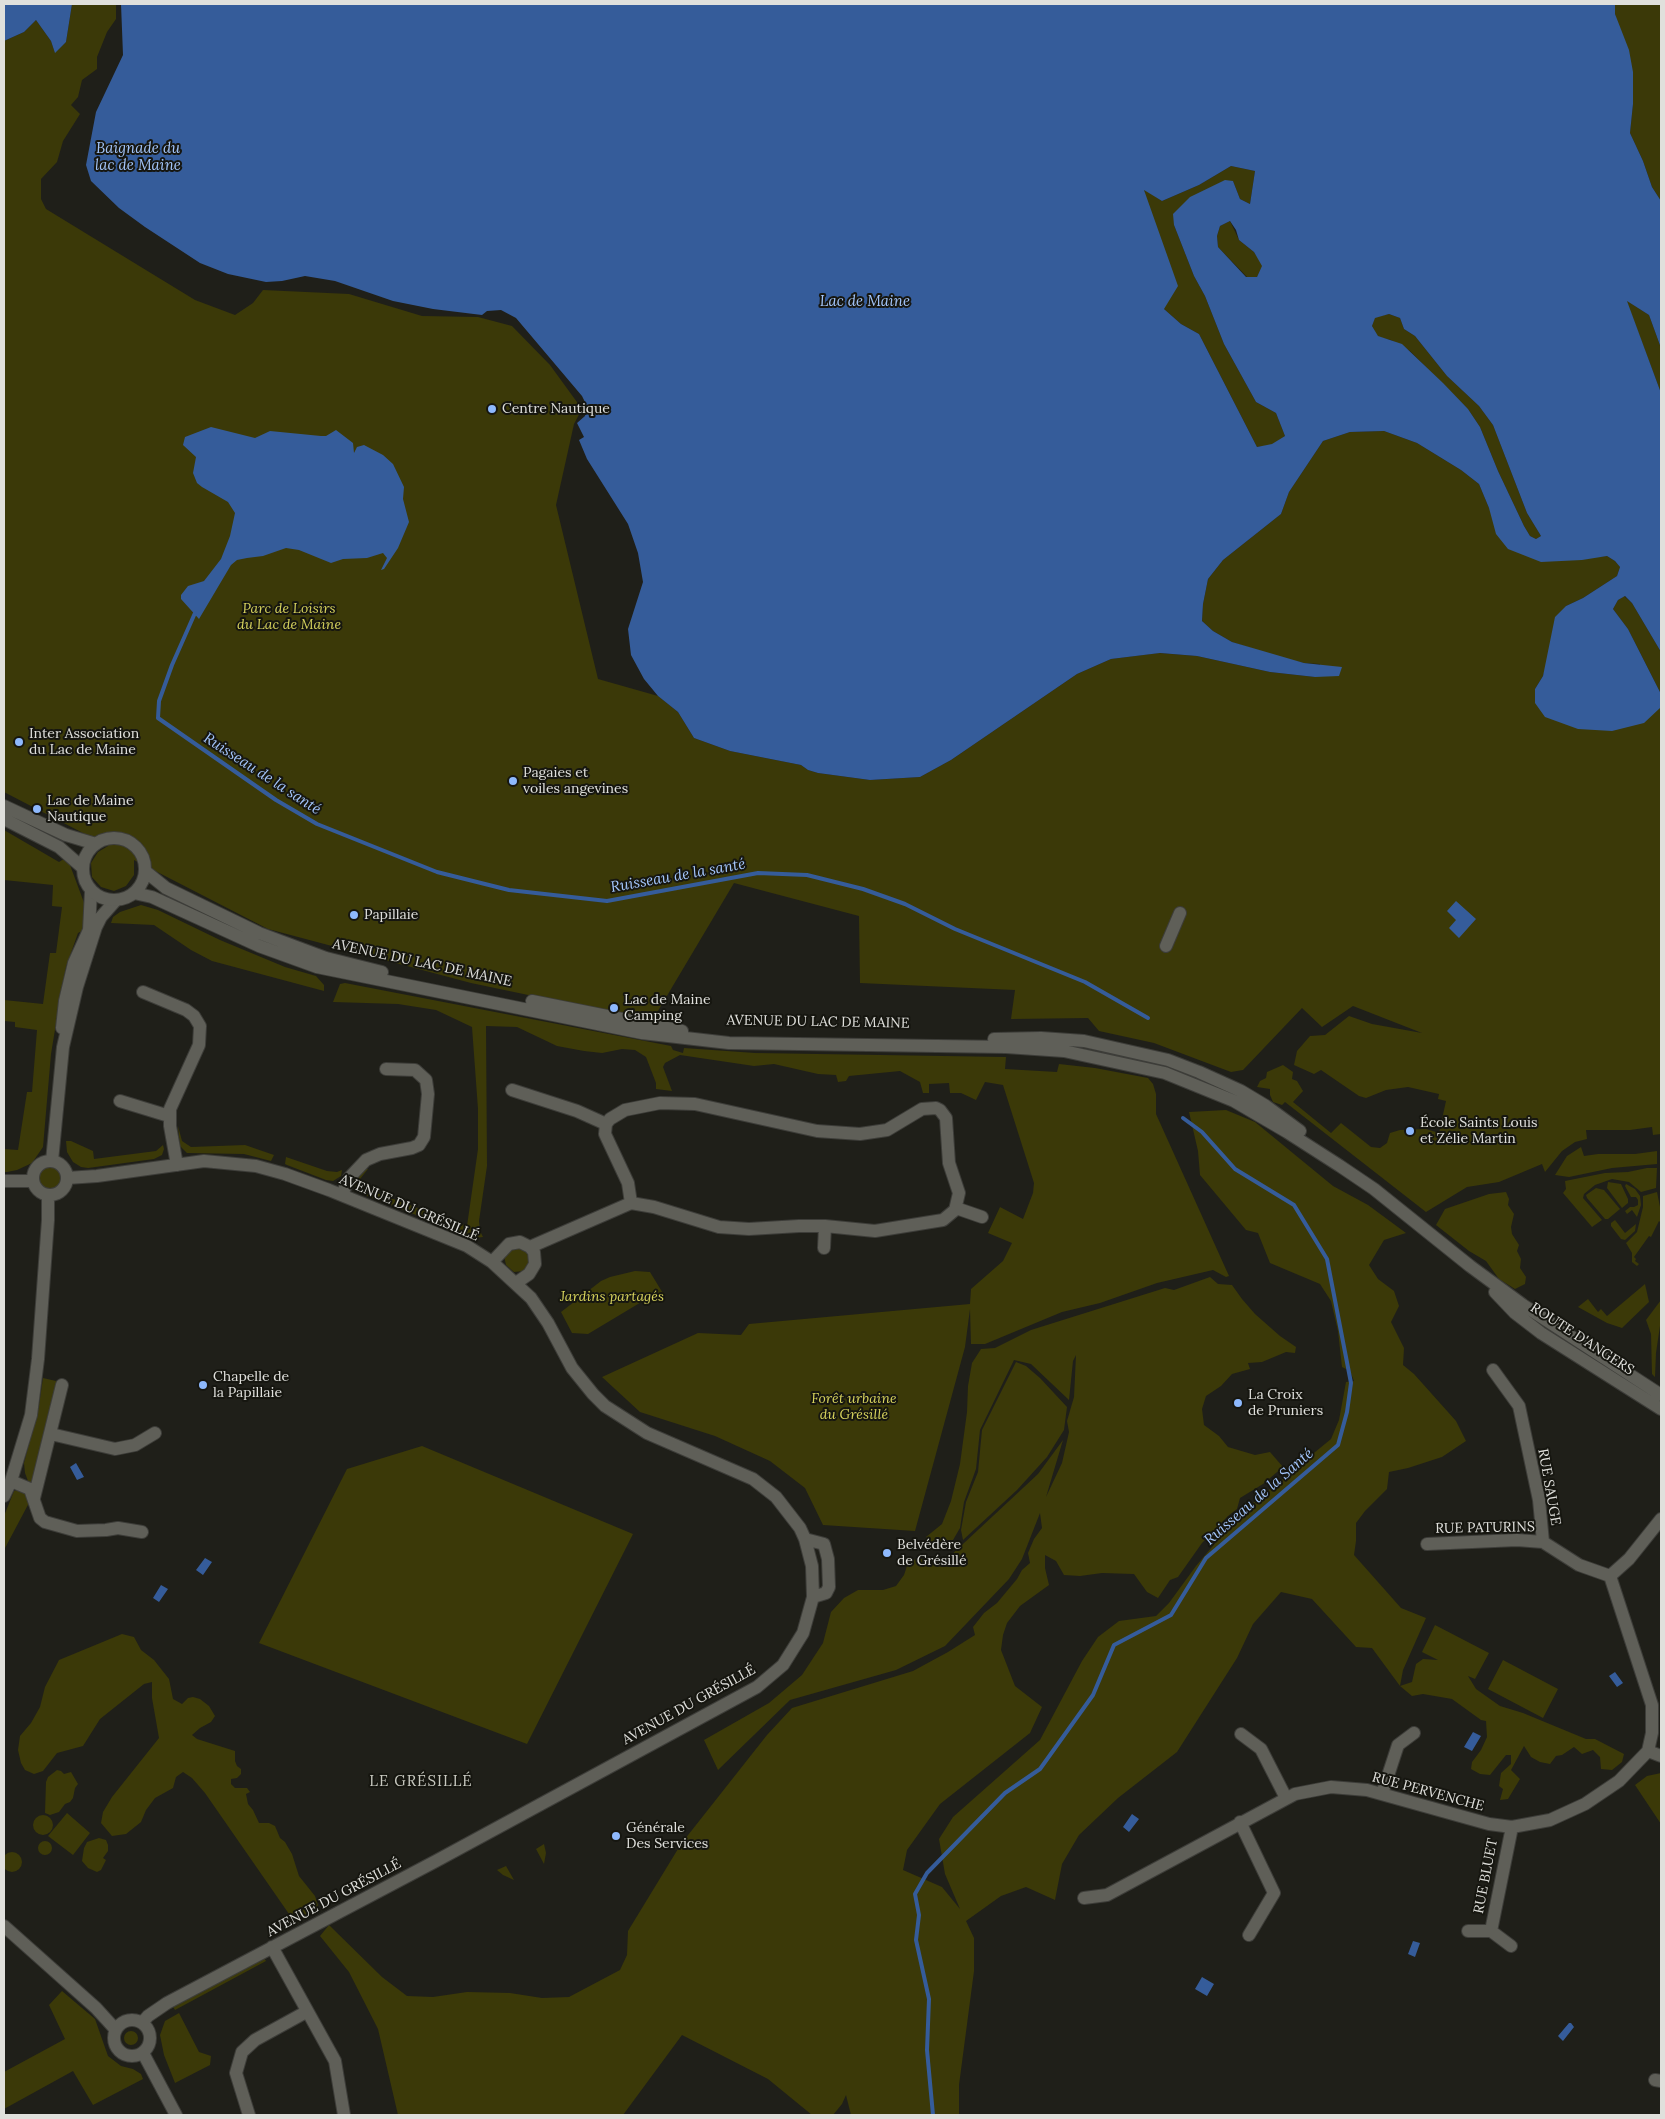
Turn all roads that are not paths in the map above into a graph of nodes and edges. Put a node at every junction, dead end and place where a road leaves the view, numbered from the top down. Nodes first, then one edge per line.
1 (4, 806) edge
2 (4, 819) edge
3 (96, 844) junction
4 (83, 868) junction
5 (145, 871) junction
6 (91, 891) junction
7 (134, 893) junction
8 (116, 900) junction
9 (1180, 912) dead end
10 (1166, 946) dead end
11 (143, 992) dead end
12 (63, 1047) junction
13 (386, 1069) dead end
14 (512, 1090) dead end
15 (1237, 1096) junction
16 (120, 1101) dead end
17 (169, 1116) junction
18 (606, 1124) junction
19 (52, 1161) junction
20 (177, 1165) junction
21 (67, 1178) junction
22 (4, 1181) edge
23 (33, 1181) junction
24 (48, 1195) junction
25 (342, 1196) junction
26 (631, 1203) junction
27 (956, 1208) junction
28 (982, 1217) dead end
29 (825, 1226) junction
30 (530, 1247) junction
31 (824, 1248) dead end
32 (492, 1262) junction
33 (1470, 1266) junction
34 (516, 1283) junction
35 (1493, 1370) dead end
36 (62, 1385) dead end
37 (1661, 1395) edge
38 (1661, 1409) edge
39 (155, 1433) dead end
40 (51, 1434) junction
41 (11, 1481) junction
42 (4, 1496) edge
43 (34, 1498) junction
44 (1661, 1519) edge
45 (142, 1532) dead end
46 (805, 1539) junction
47 (1543, 1542) junction
48 (1427, 1544) dead end
49 (1610, 1576) junction
50 (812, 1596) junction
51 (1241, 1734) dead end
52 (1414, 1734) dead end
53 (1648, 1751) junction
54 (1661, 1756) edge
55 (1382, 1794) junction
56 (1286, 1798) junction
57 (1240, 1822) junction
58 (1512, 1827) junction
59 (1084, 1898) dead end
60 (4, 1926) edge
61 (1468, 1931) dead end
62 (1490, 1931) junction
63 (1249, 1935) dead end
64 (1511, 1946) dead end
65 (272, 1947) junction
66 (306, 2012) junction
67 (142, 2023) junction
68 (116, 2030) junction
69 (143, 2053) junction
70 (176, 2115) edge
71 (249, 2115) edge
72 (344, 2115) edge

1 - 3 street
2 - 4 street
3 - 4 street
3 - 5 street
4 - 6 street
5 - 7 street
5 - 15 street, AVENUE DU LAC DE MAINE
6 - 8 street
6 - 12 street
7 - 8 street
7 - 15 street, AVENUE DU LAC DE MAINE
8 - 12 street
9 - 10 street
11 - 17 street
12 - 19 street
13 - 25 street
14 - 18 street
15 - 33 street, ROUTE D'ANGERS
16 - 17 street
17 - 20 street
18 - 26 street
18 - 27 street
19 - 21 street
19 - 23 street
20 - 21 street, AVENUE DU GRÉSILLÉ
20 - 25 street, AVENUE DU GRÉSILLÉ
21 - 24 street
22 - 23 street
23 - 24 street
24 - 41 street
25 - 32 street, AVENUE DU GRÉSILLÉ
26 - 29 street
26 - 30 street
27 - 28 street
27 - 29 street
29 - 31 street
30 - 32 street
30 - 34 street
32 - 34 street, AVENUE DU GRÉSILLÉ
33 - 37 street, ROUTE D'ANGERS
33 - 38 street, ROUTE D'ANGERS
34 - 46 street, AVENUE DU GRÉSILLÉ
35 - 47 street, RUE SAUGE
36 - 40 street
39 - 40 street
40 - 43 street
41 - 42 street
41 - 43 street
43 - 45 street
44 - 49 street
46 - 50 street, AVENUE DU GRÉSILLÉ
46 - 50 street
47 - 48 street, RUE PATURINS
47 - 49 street, RUE SAUGE
49 - 53 street
50 - 65 street, AVENUE DU GRÉSILLÉ
51 - 56 street
52 - 55 street
53 - 54 street
53 - 58 street, RUE PERVENCHE
55 - 56 street, RUE PERVENCHE
55 - 58 street, RUE PERVENCHE
56 - 57 street, RUE PERVENCHE
57 - 59 street, RUE PERVENCHE
57 - 63 street
58 - 62 street, RUE BLUET
60 - 68 street
61 - 62 street, RUE BLUET
62 - 64 street, RUE BLUET
65 - 66 street
65 - 67 street, AVENUE DU GRÉSILLÉ
66 - 71 street
66 - 72 street
67 - 68 street
67 - 69 street
68 - 69 street
69 - 70 street

